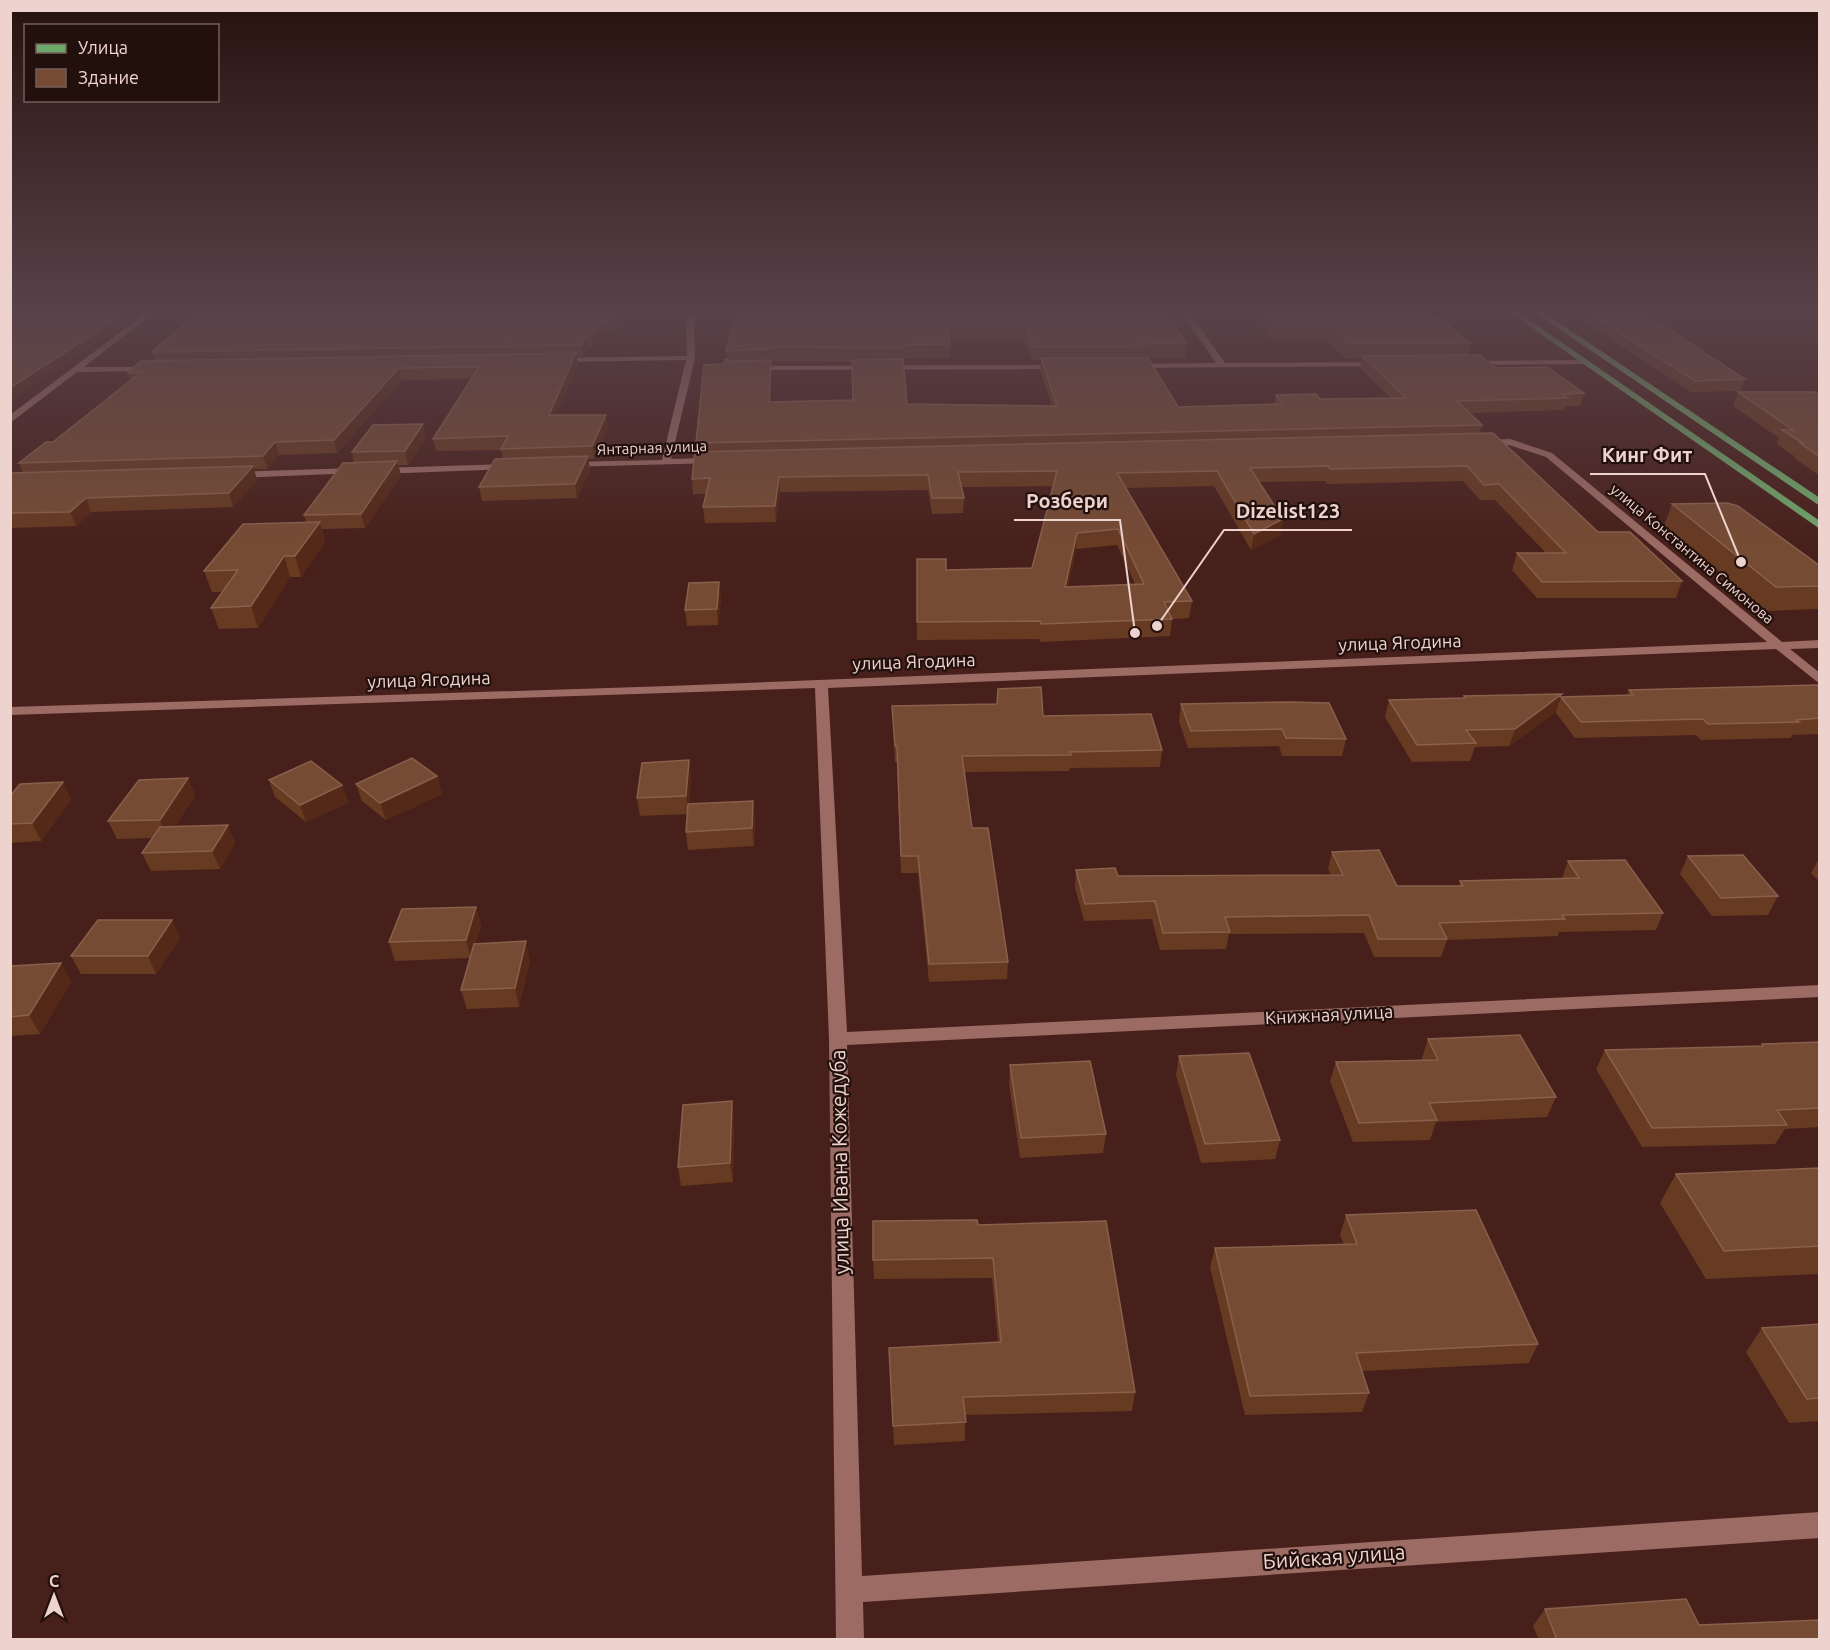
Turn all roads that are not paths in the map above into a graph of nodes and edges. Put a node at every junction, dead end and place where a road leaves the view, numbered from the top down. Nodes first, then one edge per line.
1 (50, 389) edge
2 (684, 389) edge
3 (1624, 389) edge
4 (1652, 389) edge
5 (10, 420) edge
6 (1474, 443) edge
7 (726, 461) edge
8 (666, 462) junction
9 (559, 465) edge
10 (523, 466) edge
11 (225, 475) edge
12 (1820, 503) edge
13 (1820, 526) edge
14 (1820, 644) edge
15 (1779, 646) junction
16 (1820, 680) edge
17 (821, 684) junction
18 (10, 711) edge
19 (1820, 991) edge
20 (838, 1039) junction
21 (1820, 1525) edge
22 (848, 1590) junction
23 (850, 1640) edge

1 - 5 street
2 - 8 street
3 - 13 main road
4 - 12 main road
6 - 15 street, улица Константина Симонова
7 - 8 street, Янтарная улица
8 - 9 street, Янтарная улица
10 - 11 street
14 - 15 street, улица Ягодина
15 - 16 street, улица Константина Симонова
15 - 17 street, улица Ягодина
17 - 18 street, улица Ягодина
17 - 20 street, улица Ивана Кожедуба
19 - 20 street, Книжная улица
20 - 22 street, улица Ивана Кожедуба
21 - 22 street, Бийская улица
22 - 23 street, улица Ивана Кожедуба

